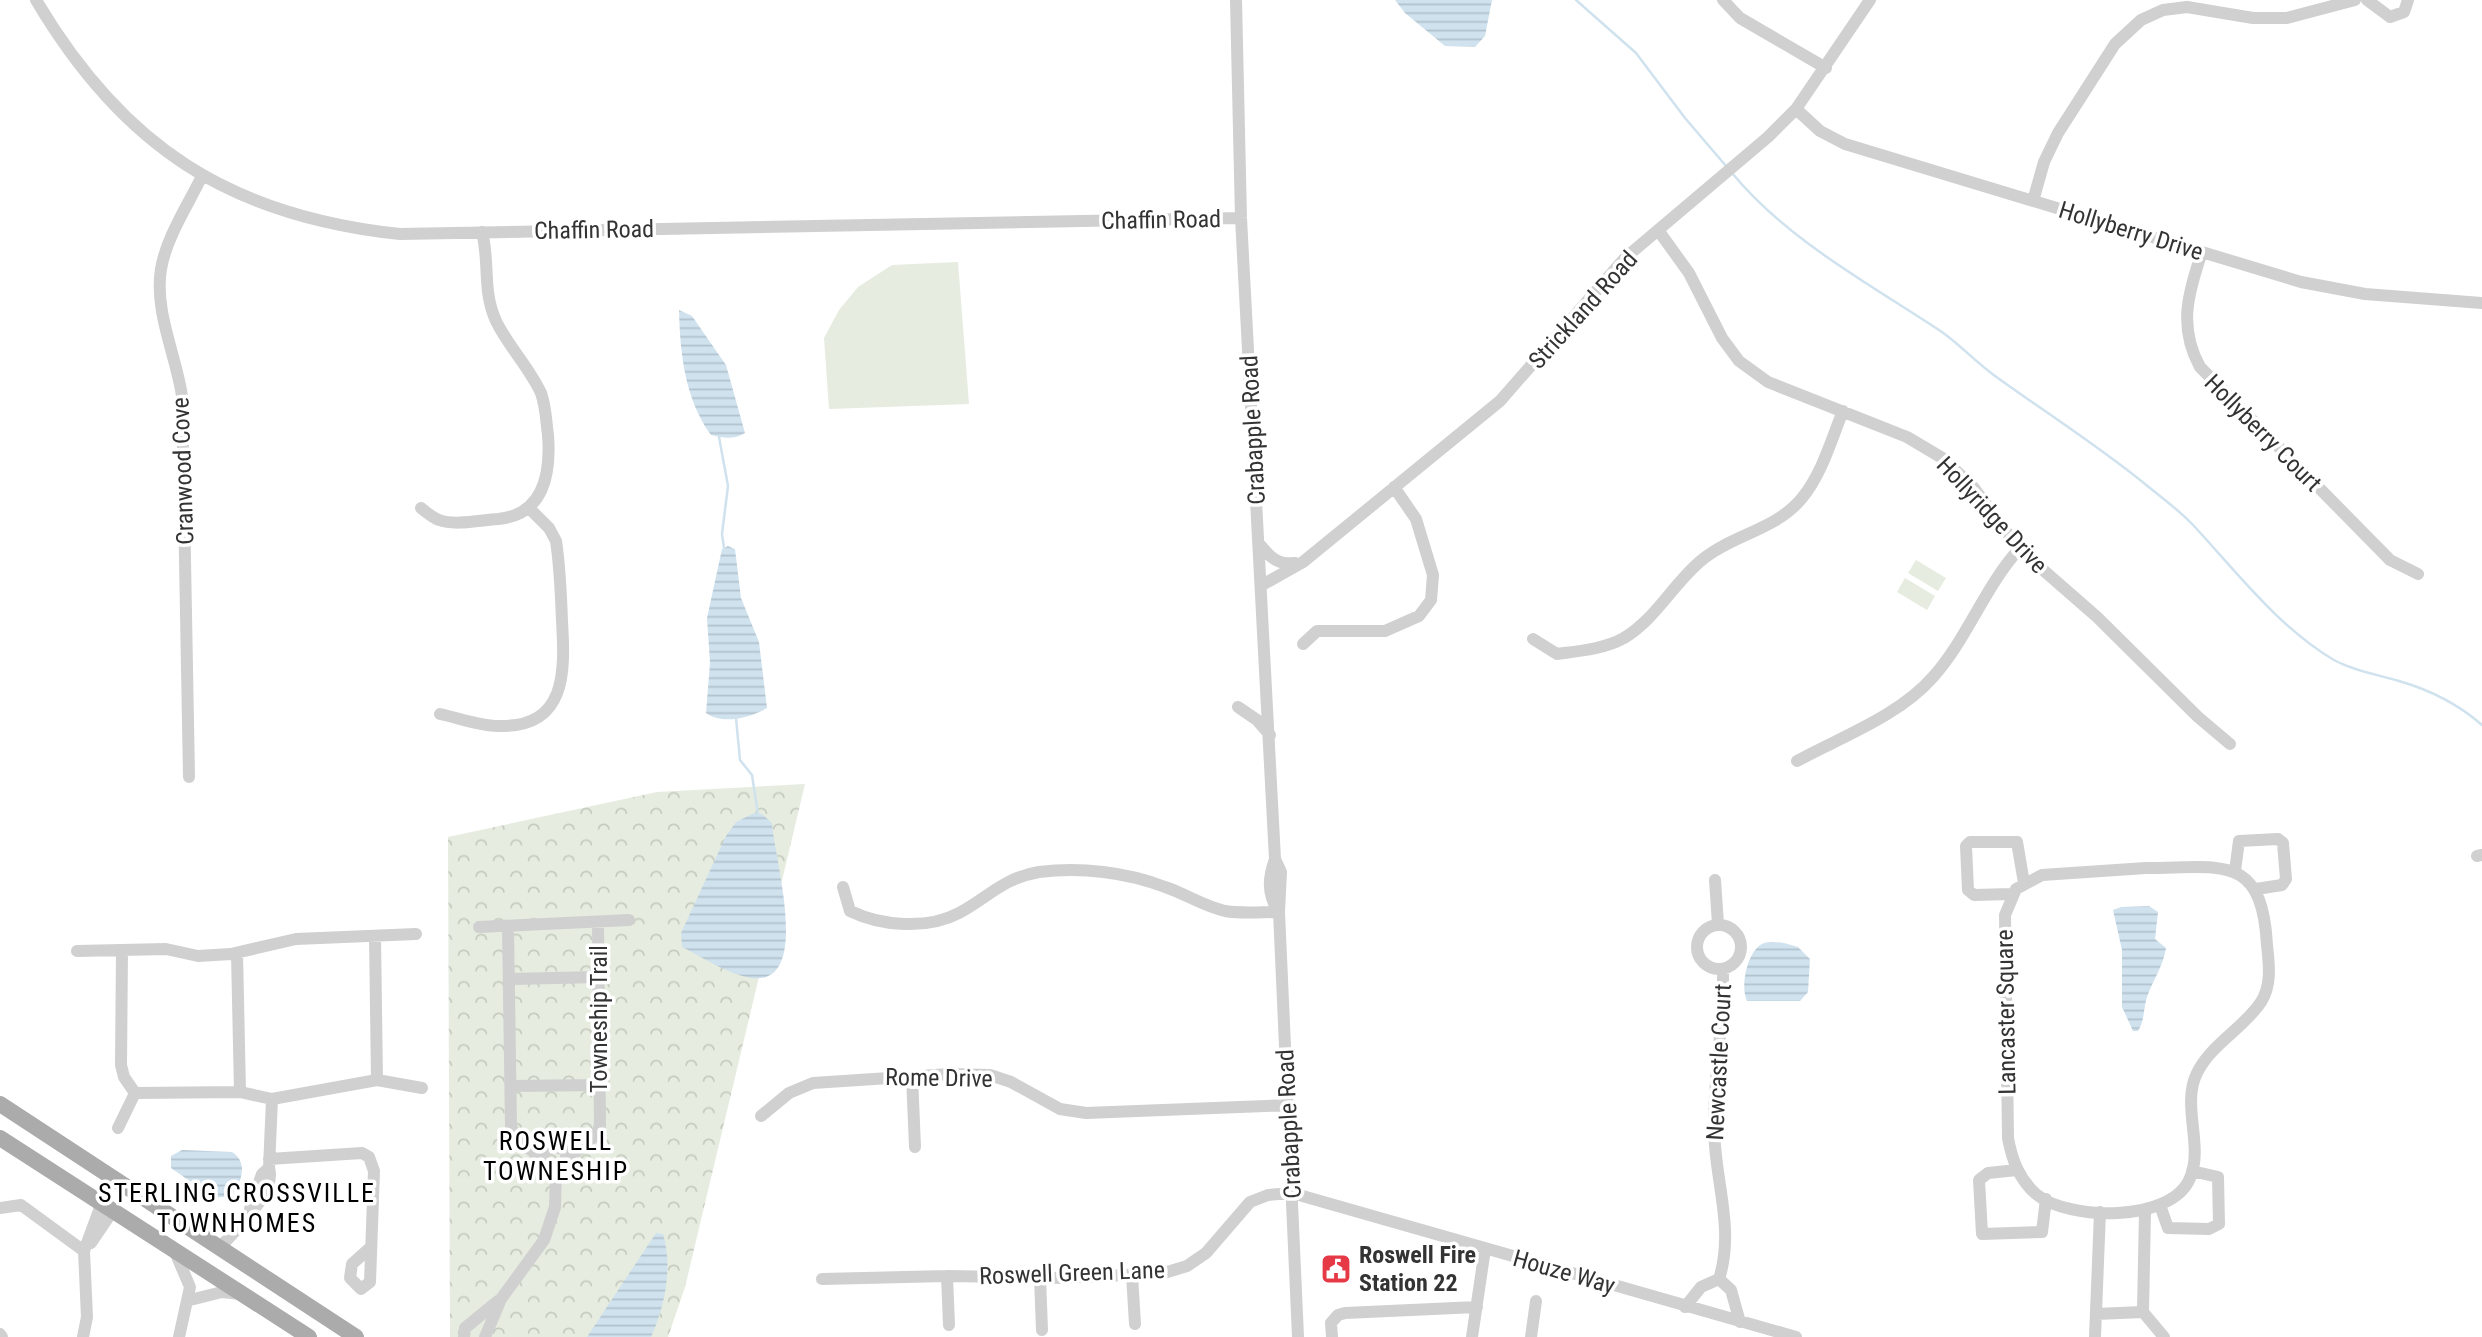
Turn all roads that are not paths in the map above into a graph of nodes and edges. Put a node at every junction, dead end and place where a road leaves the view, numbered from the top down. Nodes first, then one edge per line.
1 (36, 0) edge
2 (1236, 0) edge
3 (1723, 0) edge
4 (1870, 0) edge
5 (2355, 0) edge
6 (2367, 0) edge
7 (2408, 0) edge
8 (1826, 68) junction
9 (1796, 109) junction
10 (202, 176) junction
11 (2033, 201) junction
12 (1215, 218) junction
13 (1241, 218) junction
14 (1658, 230) junction
15 (482, 232) junction
16 (1243, 244) junction
17 (2202, 253) junction
18 (2482, 303) edge
19 (1843, 411) junction
20 (1394, 486) junction
21 (421, 508) dead end
22 (529, 508) junction
23 (1260, 545) junction
24 (2019, 549) junction
25 (1303, 562) junction
26 (2418, 574) dead end
27 (1262, 585) junction
28 (1533, 639) dead end
29 (1303, 644) dead end
30 (1238, 706) dead end
31 (440, 714) dead end
32 (1270, 735) junction
33 (2230, 744) dead end
34 (1797, 761) dead end
35 (189, 777) dead end
36 (2235, 871) junction
37 (1715, 880) dead end
38 (2024, 883) junction
39 (843, 887) dead end
40 (2256, 890) junction
41 (2011, 894) junction
42 (1279, 912) junction
43 (629, 920) dead end
44 (598, 924) junction
45 (1718, 924) junction
46 (479, 927) dead end
47 (508, 928) junction
48 (416, 934) dead end
49 (375, 936) junction
50 (122, 950) junction
51 (77, 951) dead end
52 (237, 953) junction
53 (1723, 969) junction
54 (598, 977) junction
55 (511, 979) junction
56 (912, 1076) junction
57 (377, 1080) junction
58 (599, 1085) junction
59 (511, 1086) junction
60 (422, 1088) dead end
61 (240, 1092) junction
62 (135, 1093) junction
63 (272, 1099) junction
64 (0, 1104) edge
65 (1288, 1105) junction
66 (761, 1116) dead end
67 (118, 1128) dead end
68 (0, 1138) edge
69 (915, 1147) dead end
70 (566, 1160) junction
71 (269, 1163) junction
72 (550, 1166) junction
73 (2017, 1170) junction
74 (2192, 1171) junction
75 (1292, 1193) junction
76 (2046, 1199) junction
77 (2160, 1205) junction
78 (0, 1208) edge
79 (107, 1208) junction
80 (2146, 1211) junction
81 (2100, 1212) junction
82 (371, 1247) junction
83 (219, 1249) junction
84 (1485, 1249) junction
85 (84, 1251) junction
86 (175, 1251) junction
87 (1132, 1275) junction
88 (947, 1276) junction
89 (1040, 1278) junction
90 (822, 1279) dead end
91 (1719, 1279) junction
92 (241, 1294) junction
93 (501, 1299) junction
94 (190, 1300) junction
95 (1536, 1301) dead end
96 (1477, 1307) junction
97 (1685, 1307) junction
98 (2143, 1312) junction
99 (2096, 1314) junction
100 (1740, 1322) junction
101 (1135, 1324) dead end
102 (949, 1325) dead end
103 (1042, 1330) dead end
104 (83, 1337) edge
105 (179, 1337) edge
106 (309, 1337) edge
107 (356, 1337) edge
108 (464, 1337) edge
109 (485, 1337) edge
110 (1298, 1337) edge
111 (1332, 1337) edge
112 (1472, 1337) edge
113 (1531, 1337) edge
114 (1796, 1337) edge
115 (2095, 1337) edge
116 (2164, 1337) edge

1 - 10 street, Chaffin Road
2 - 13 street, Crabapple Road
3 - 8 street
4 - 8 street, Strickland Road
5 - 11 street
6 - 7 street
8 - 9 street, Strickland Road
9 - 11 street, Hollyberry Drive
9 - 14 street, Strickland Road
10 - 15 street, Chaffin Road
10 - 35 street, Cranwood Cove
11 - 17 street, Hollyberry Drive
12 - 13 street, Chaffin Road
12 - 15 street, Chaffin Road
12 - 16 street
13 - 16 street, Crabapple Road
14 - 19 street, Hollyridge Drive
14 - 20 street, Strickland Road
15 - 22 street
16 - 23 street, Crabapple Road
17 - 18 street, Hollyberry Drive
17 - 26 street, Hollyberry Court
19 - 24 street, Hollyridge Drive
19 - 28 street
20 - 25 street, Strickland Road
20 - 29 street
21 - 22 street
22 - 31 street
23 - 25 street
23 - 27 street, Crabapple Road
24 - 33 street, Hollyridge Drive
24 - 34 street
25 - 27 street, Strickland Road
27 - 32 street, Crabapple Road
30 - 32 street
32 - 42 street, Crabapple Road
36 - 38 street, Lancaster Square
36 - 40 street
36 - 40 street
37 - 45 street
38 - 41 street, Lancaster Square
38 - 41 street
39 - 42 street
40 - 74 street
41 - 73 street, Lancaster Square
42 - 65 street, Crabapple Road
43 - 44 street
44 - 47 street
44 - 54 street, Towneship Trail
45 - 53 street, Newcastle Court
45 - 53 street, Newcastle Court
46 - 47 street
47 - 55 street
48 - 49 street
49 - 52 street
49 - 57 street
50 - 51 street
50 - 52 street
50 - 62 street
52 - 61 street
53 - 91 street, Newcastle Court
54 - 55 street
54 - 58 street, Towneship Trail
55 - 59 street
56 - 65 street, Rome Drive
56 - 66 street, Rome Drive
56 - 69 street
57 - 60 street
57 - 63 street
58 - 59 street
58 - 70 street, Towneship Trail
59 - 72 street
61 - 62 street
61 - 63 street
62 - 67 street
63 - 71 street
64 - 83 main road
65 - 75 street, Crabapple Road
68 - 79 main road
70 - 72 street, Towneship Trail
70 - 72 street
71 - 82 street
71 - 83 street
72 - 93 street
73 - 76 street, Lancaster Square
73 - 76 street
74 - 77 street, Lancaster Square
74 - 77 street
75 - 84 street, Houze Way
75 - 87 street, Roswell Green Lane
75 - 110 street, Crabapple Road
76 - 81 street, Lancaster Square
77 - 80 street, Lancaster Square
78 - 85 street
79 - 85 street
79 - 86 main road
80 - 81 street, Lancaster Square
80 - 98 street
81 - 99 street
82 - 82 street
83 - 107 main road
84 - 96 street
84 - 97 street, Houze Way
85 - 104 street
86 - 92 main road
86 - 94 street
87 - 89 street, Roswell Green Lane
87 - 101 street
88 - 89 street, Roswell Green Lane
88 - 90 street, Roswell Green Lane
88 - 102 street
89 - 103 street
91 - 97 street
91 - 100 street
92 - 94 street
92 - 106 main road
93 - 108 street
93 - 109 street
94 - 105 street
95 - 113 street
96 - 111 street
96 - 112 street
97 - 100 street, Houze Way
98 - 99 street
98 - 116 street
99 - 115 street
100 - 114 street, Houze Way

